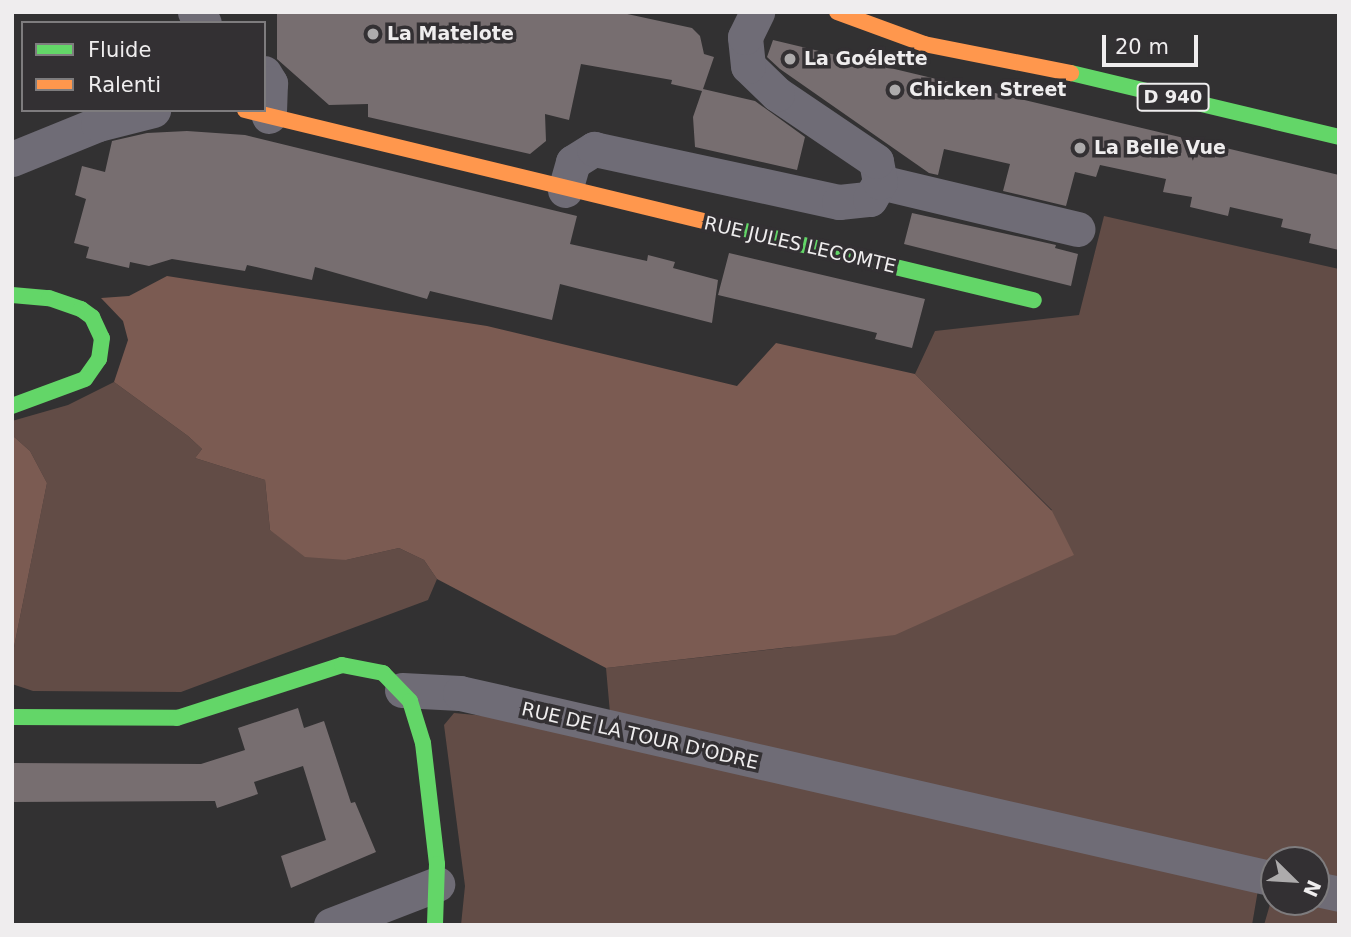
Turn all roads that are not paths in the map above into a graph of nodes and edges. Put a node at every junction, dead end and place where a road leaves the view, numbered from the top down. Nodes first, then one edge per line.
1 (757, 12) edge
2 (838, 12) edge
3 (934, 27) dead end
4 (1008, 58) junction
5 (266, 76) edge
6 (266, 92) edge
7 (145, 112) edge
8 (257, 113) edge
9 (1339, 136) edge
10 (12, 159) edge
11 (880, 182) junction
12 (565, 190) junction
13 (1077, 229) dead end
14 (12, 295) edge
15 (1034, 300) dead end
16 (12, 406) edge
17 (402, 690) junction
18 (12, 717) edge
19 (1260, 876) edge
20 (437, 884) junction
21 (331, 925) edge
22 (435, 925) edge

1 - 11 street
2 - 4 street, D 940
3 - 4 street, D 940
4 - 9 street, D 940
5 - 6 street, RUE JULES LECOMTE
7 - 10 street
8 - 12 street, RUE JULES LECOMTE
11 - 12 street
11 - 13 street
12 - 15 street, RUE JULES LECOMTE
14 - 16 street
17 - 18 street
17 - 19 street, RUE DE LA TOUR D'ODRE
17 - 20 street
20 - 21 street
20 - 22 street

